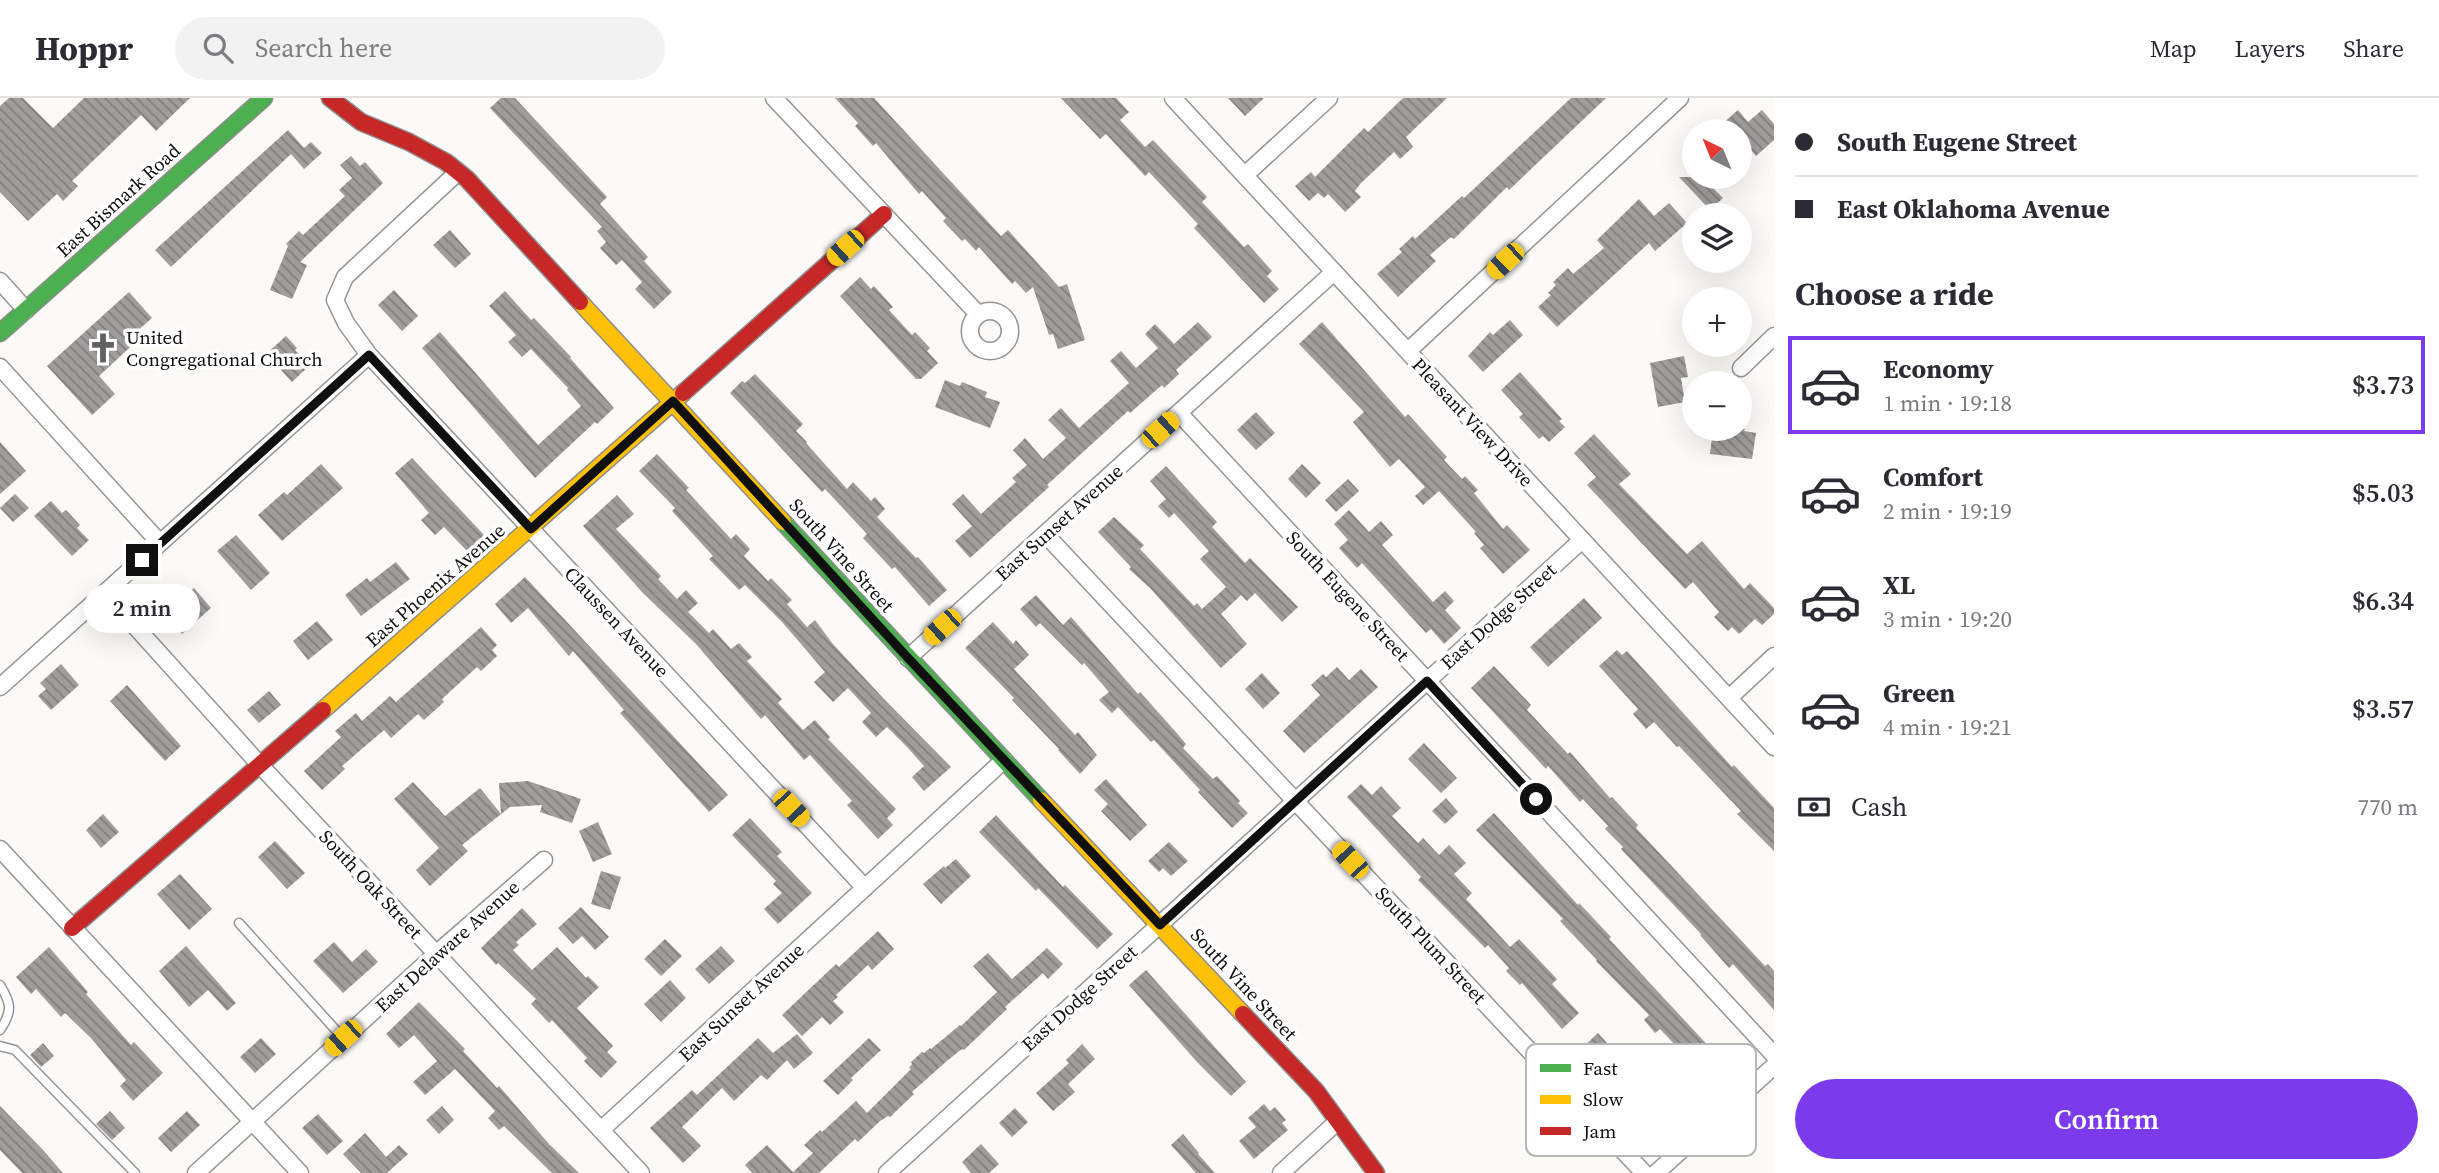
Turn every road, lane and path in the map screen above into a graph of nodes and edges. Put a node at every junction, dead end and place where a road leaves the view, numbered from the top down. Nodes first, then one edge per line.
1 (330, 98) edge
2 (774, 98) edge
3 (1173, 98) edge
4 (1329, 98) edge
5 (1680, 98) edge
6 (252, 102) edge
7 (458, 172) junction
8 (1245, 176) junction
9 (884, 214) junction
10 (1335, 272) junction
11 (0, 281) edge
12 (26, 310) junction
13 (978, 314) dead end
14 (0, 333) edge
15 (1774, 337) edge
16 (1408, 351) junction
17 (369, 355) junction
18 (0, 367) edge
19 (1741, 368) dead end
20 (673, 401) junction
21 (1179, 413) junction
22 (531, 529) junction
23 (1045, 534) junction
24 (1582, 540) junction
25 (160, 543) junction
26 (105, 593) junction
27 (1774, 656) edge
28 (908, 658) junction
29 (1427, 681) junction
30 (0, 687) edge
31 (1729, 698) junction
32 (1774, 747) edge
33 (1004, 760) junction
34 (260, 765) junction
35 (1296, 801) junction
36 (0, 849) edge
37 (544, 860) dead end
38 (865, 888) junction
39 (239, 923) dead end
40 (1160, 925) junction
41 (72, 928) junction
42 (436, 954) junction
43 (0, 985) edge
44 (0, 1030) edge
45 (343, 1038) junction
46 (0, 1046) edge
47 (1526, 1047) edge
48 (1774, 1055) edge
49 (1774, 1066) edge
50 (1756, 1082) edge
51 (253, 1121) junction
52 (1338, 1121) junction
53 (601, 1130) junction
54 (1628, 1156) edge
55 (1675, 1156) edge
56 (135, 1173) edge
57 (196, 1173) edge
58 (300, 1173) edge
59 (641, 1173) edge
60 (887, 1173) edge
61 (1281, 1173) edge
62 (1376, 1173) edge
63 (1644, 1173) edge
64 (1656, 1173) edge

1 - 7 street, South Vine Street
2 - 9 street
3 - 8 street, Pleasant View Drive
4 - 8 street
5 - 16 street
6 - 12 street, East Bismark Road
7 - 17 street, Claussen Avenue
7 - 20 street, South Vine Street
8 - 10 street, Pleasant View Drive
9 - 13 street
9 - 20 street, East Phoenix Avenue
10 - 16 street, Pleasant View Drive
10 - 21 street, East Sunset Avenue
11 - 12 street
12 - 14 street, East Bismark Road
15 - 19 street
16 - 24 street, Pleasant View Drive
17 - 22 street, Claussen Avenue
17 - 25 street
18 - 25 street
20 - 22 street, East Phoenix Avenue
20 - 28 street, South Vine Street
21 - 23 street, East Sunset Avenue
21 - 29 street, South Eugene Street
22 - 34 street, East Phoenix Avenue
22 - 38 street, Claussen Avenue
23 - 28 street, East Sunset Avenue
23 - 35 street, South Plum Street
24 - 29 street, East Dodge Street
24 - 31 street, Pleasant View Drive
25 - 26 street
26 - 30 street
26 - 34 street, South Oak Street
27 - 31 street
28 - 33 street, South Vine Street
29 - 35 street, East Dodge Street
29 - 48 street, South Eugene Street
31 - 32 street, Pleasant View Drive
33 - 38 street, East Sunset Avenue
33 - 40 street, South Vine Street
34 - 41 street, East Phoenix Avenue
34 - 42 street, South Oak Street
35 - 40 street, East Dodge Street
35 - 47 street, South Plum Street
36 - 41 street
37 - 42 street, East Delaware Avenue
38 - 53 street, East Sunset Avenue
39 - 45 lane
40 - 52 street, South Vine Street
40 - 60 street, East Dodge Street
41 - 51 street
42 - 45 street, East Delaware Avenue
42 - 53 street, South Oak Street
43 - 44 lane
45 - 51 street, East Delaware Avenue
46 - 56 lane
49 - 50 street
51 - 57 street, East Delaware Avenue
51 - 58 street
52 - 61 street
52 - 62 street, South Vine Street
53 - 59 street, South Oak Street
54 - 63 street, South Plum Street
55 - 64 street

